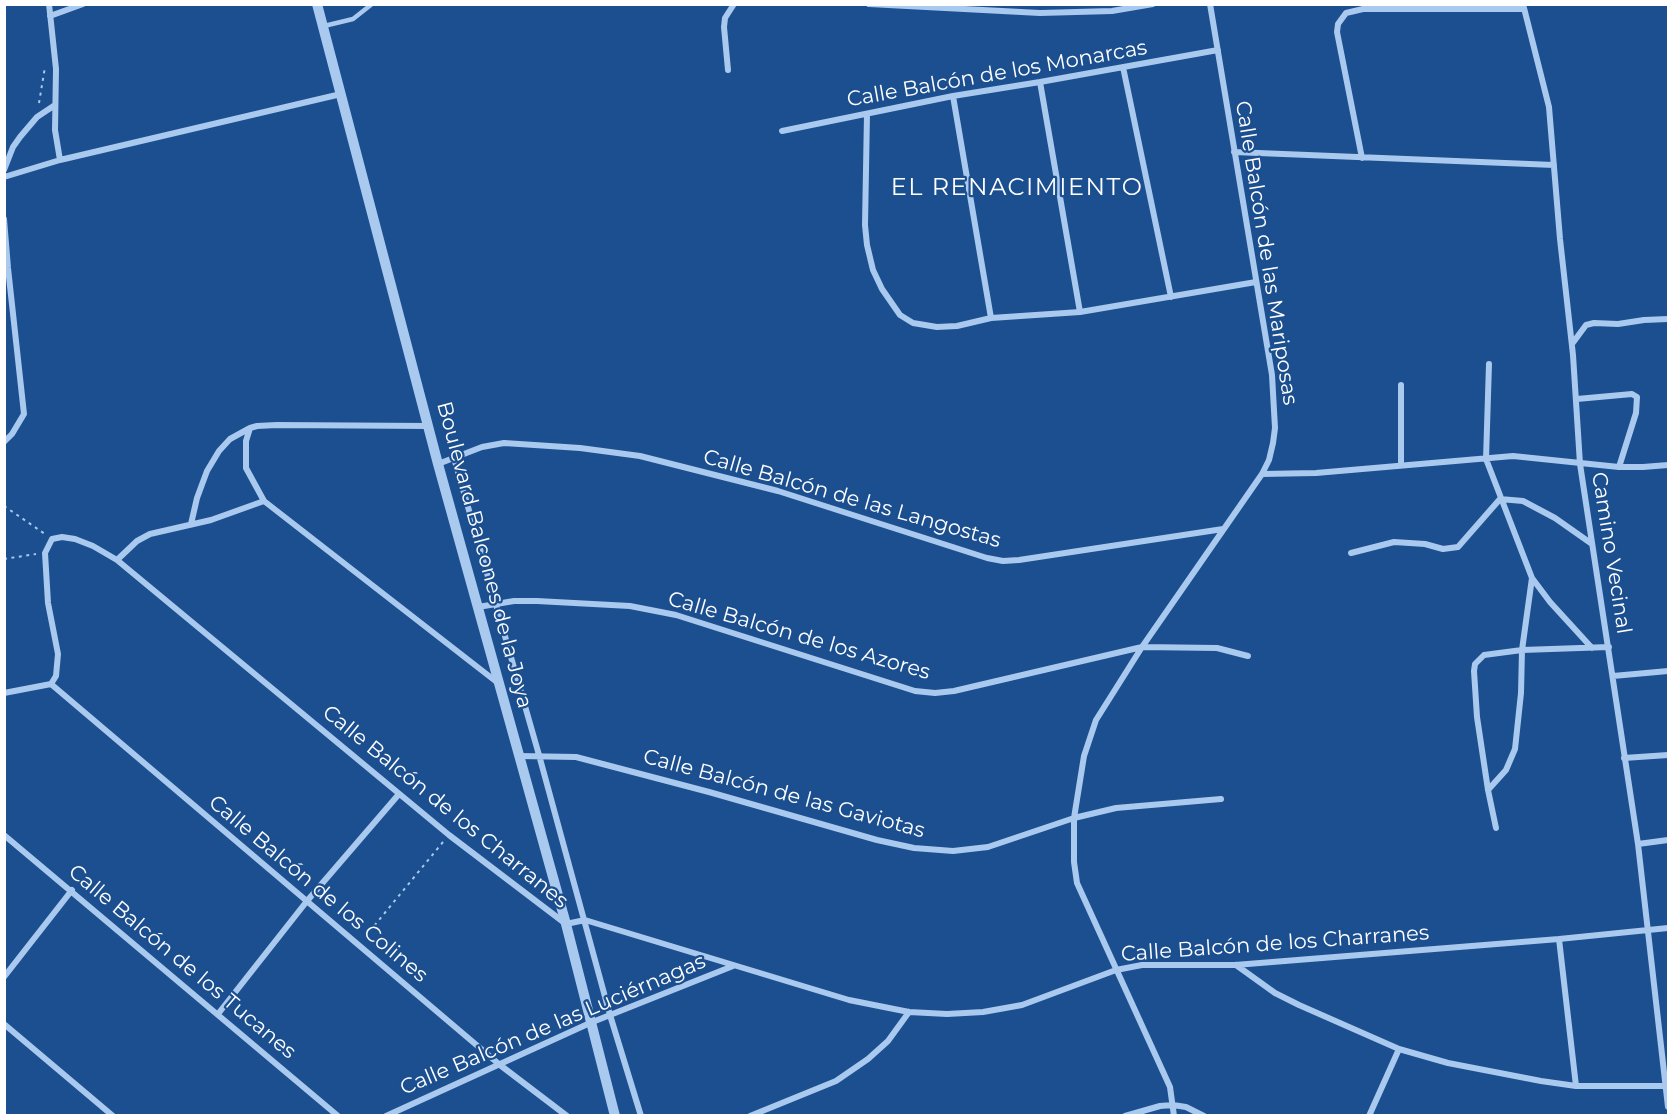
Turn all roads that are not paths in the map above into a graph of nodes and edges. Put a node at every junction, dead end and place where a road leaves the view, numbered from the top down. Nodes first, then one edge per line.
1 (49, 4) edge
2 (83, 4) edge
3 (317, 4) edge
4 (372, 4) edge
5 (734, 4) edge
6 (869, 4) edge
7 (1153, 4) edge
8 (1210, 4) edge
9 (1523, 7) edge
10 (50, 16) junction
11 (324, 26) junction
12 (1218, 50) junction
13 (1123, 67) junction
14 (728, 70) dead end
15 (1040, 82) junction
16 (342, 94) junction
17 (953, 96) junction
18 (55, 105) junction
19 (867, 114) junction
20 (782, 131) dead end
21 (1234, 152) junction
22 (1362, 158) junction
23 (60, 160) junction
24 (1554, 165) junction
25 (4, 170) edge
26 (4, 177) edge
27 (4, 219) edge
28 (6, 269) edge
29 (1257, 282) junction
30 (1171, 297) junction
31 (1080, 312) junction
32 (992, 318) junction
33 (1668, 319) edge
34 (1572, 344) junction
35 (1489, 364) dead end
36 (1401, 385) dead end
37 (1577, 399) junction
38 (429, 426) junction
39 (250, 428) junction
40 (4, 442) edge
41 (454, 458) junction
42 (1486, 459) junction
43 (438, 464) junction
44 (1580, 464) junction
45 (1401, 465) junction
46 (1668, 465) edge
47 (1619, 466) junction
48 (1262, 474) junction
49 (1500, 499) junction
50 (264, 501) junction
51 (191, 524) junction
52 (1223, 529) junction
53 (1592, 544) junction
54 (1351, 553) dead end
55 (117, 560) junction
56 (1532, 578) junction
57 (496, 603) junction
58 (478, 607) junction
59 (1143, 647) junction
60 (1609, 647) junction
61 (1592, 648) junction
62 (1522, 650) junction
63 (1248, 656) dead end
64 (1668, 671) edge
65 (1613, 676) junction
66 (499, 683) junction
67 (51, 684) junction
68 (4, 693) edge
69 (539, 755) junction
70 (1668, 755) edge
71 (519, 756) junction
72 (1624, 758) junction
73 (1488, 790) junction
74 (399, 794) junction
75 (1221, 799) dead end
76 (1074, 818) junction
77 (1496, 828) dead end
78 (4, 835) edge
79 (1668, 840) edge
80 (1638, 844) junction
81 (72, 890) junction
82 (307, 902) junction
83 (585, 920) junction
84 (566, 924) junction
85 (1668, 928) edge
86 (1649, 930) junction
87 (1559, 939) junction
88 (733, 965) junction
89 (1235, 965) junction
90 (1116, 970) junction
91 (4, 978) edge
92 (909, 1012) junction
93 (218, 1014) junction
94 (610, 1016) junction
95 (590, 1023) junction
96 (4, 1024) edge
97 (1399, 1048) junction
98 (500, 1065) junction
99 (1576, 1086) junction
100 (1666, 1086) junction
101 (1173, 1105) junction
102 (1668, 1107) edge
103 (113, 1116) edge
104 (338, 1116) edge
105 (386, 1116) edge
106 (567, 1116) edge
107 (615, 1116) edge
108 (641, 1116) edge
109 (750, 1116) edge
110 (1125, 1116) edge
111 (1174, 1116) edge
112 (1204, 1116) edge
113 (1369, 1116) edge

1 - 10 street
2 - 10 street
3 - 11 street, Boulevard Balcones de la Joya
4 - 11 lane
5 - 14 street
6 - 7 street
8 - 12 street, Calle Balcón de las Mariposas
9 - 22 street
9 - 24 street, Camino Vecinal
10 - 18 street
11 - 16 street, Boulevard Balcones de la Joya
12 - 13 street, Calle Balcón de los Monarcas
12 - 21 street, Calle Balcón de las Mariposas
13 - 15 street, Calle Balcón de los Monarcas
13 - 30 street
15 - 17 street, Calle Balcón de los Monarcas
15 - 31 street
16 - 23 street
16 - 38 street, Boulevard Balcones de la Joya
17 - 19 street, Calle Balcón de los Monarcas
17 - 32 street
18 - 23 street
18 - 25 street
19 - 20 street, Calle Balcón de los Monarcas
19 - 32 street
21 - 22 street
21 - 29 street, Calle Balcón de las Mariposas
22 - 24 street
23 - 26 street
24 - 34 street, Camino Vecinal
27 - 28 street
28 - 40 street
29 - 30 street
29 - 48 street, Calle Balcón de las Mariposas
30 - 31 street
31 - 32 street
33 - 34 street
34 - 37 street, Camino Vecinal
35 - 42 street
36 - 45 street
37 - 44 street, Camino Vecinal
37 - 47 street
38 - 39 street
38 - 43 street, Boulevard Balcones de la Joya
39 - 50 street
39 - 51 street
41 - 43 street, Calle Balcón de las Langostas
41 - 52 street, Calle Balcón de las Langostas
41 - 57 street, Boulevard Balcones de la Joya
42 - 44 street
42 - 45 street
42 - 49 street
43 - 58 street, Boulevard Balcones de la Joya
44 - 47 street
44 - 53 street, Camino Vecinal
45 - 48 street
46 - 47 street
48 - 52 street, Calle Balcón de las Mariposas
49 - 53 street
49 - 54 street
49 - 56 street
50 - 51 street
50 - 66 street
51 - 55 street
52 - 59 street, Calle Balcón de las Mariposas
53 - 60 street, Camino Vecinal
55 - 67 street, Calle Balcón de los Charranes
55 - 74 street, Calle Balcón de los Charranes
56 - 61 street
56 - 62 street
57 - 58 street, Calle Balcón de los Azores
57 - 59 street, Calle Balcón de los Azores
57 - 69 street, Boulevard Balcones de la Joya
58 - 66 street, Boulevard Balcones de la Joya
59 - 63 street, Calle Balcón de los Azores
59 - 76 street, Calle Balcón de las Mariposas
60 - 61 street
60 - 65 street, Camino Vecinal
61 - 62 street
62 - 73 street
62 - 73 street
64 - 65 street
65 - 72 street, Camino Vecinal
66 - 71 street, Boulevard Balcones de la Joya
67 - 68 street
67 - 82 street, Calle Balcón de los Colines
69 - 71 street, Calle Balcón de las Gaviotas
69 - 76 street, Calle Balcón de las Gaviotas
69 - 83 street, Boulevard Balcones de la Joya
70 - 72 street
71 - 84 street, Boulevard Balcones de la Joya
72 - 80 street, Camino Vecinal
73 - 77 street
74 - 82 street
74 - 84 street, Calle Balcón de los Charranes
75 - 76 street, Calle Balcón de las Gaviotas
76 - 90 street, Calle Balcón de las Mariposas
78 - 81 street, Calle Balcón de los Tucanes
79 - 80 street
80 - 86 street, Camino Vecinal
81 - 91 street
81 - 93 street, Calle Balcón de los Tucanes
82 - 93 street
82 - 98 street, Calle Balcón de los Colines
83 - 84 street, Calle Balcón de los Charranes
83 - 88 street, Calle Balcón de los Charranes
83 - 94 street, Boulevard Balcones de la Joya
84 - 95 street, Boulevard Balcones de la Joya
85 - 86 street, Calle Balcón de los Charranes
86 - 87 street, Calle Balcón de los Charranes
86 - 100 street, Camino Vecinal
87 - 89 street, Calle Balcón de los Charranes
87 - 99 street
88 - 92 street, Calle Balcón de los Charranes
88 - 94 street, Calle Balcón de las Luciérnagas
89 - 90 street, Calle Balcón de los Charranes
89 - 97 street
90 - 92 street, Calle Balcón de los Charranes
90 - 101 street, Calle Balcón de las Mariposas
92 - 109 street
93 - 104 street, Calle Balcón de los Tucanes
94 - 95 street, Calle Balcón de las Luciérnagas
94 - 108 street, Boulevard Balcones de la Joya
95 - 98 street, Calle Balcón de las Luciérnagas
95 - 107 street, Boulevard Balcones de la Joya
96 - 103 street
97 - 99 street
97 - 113 street
98 - 105 street, Calle Balcón de las Luciérnagas
98 - 106 street, Calle Balcón de los Colines
99 - 100 street
100 - 102 street, Camino Vecinal
101 - 110 street
101 - 111 street, Calle Balcón de las Mariposas
101 - 112 street

